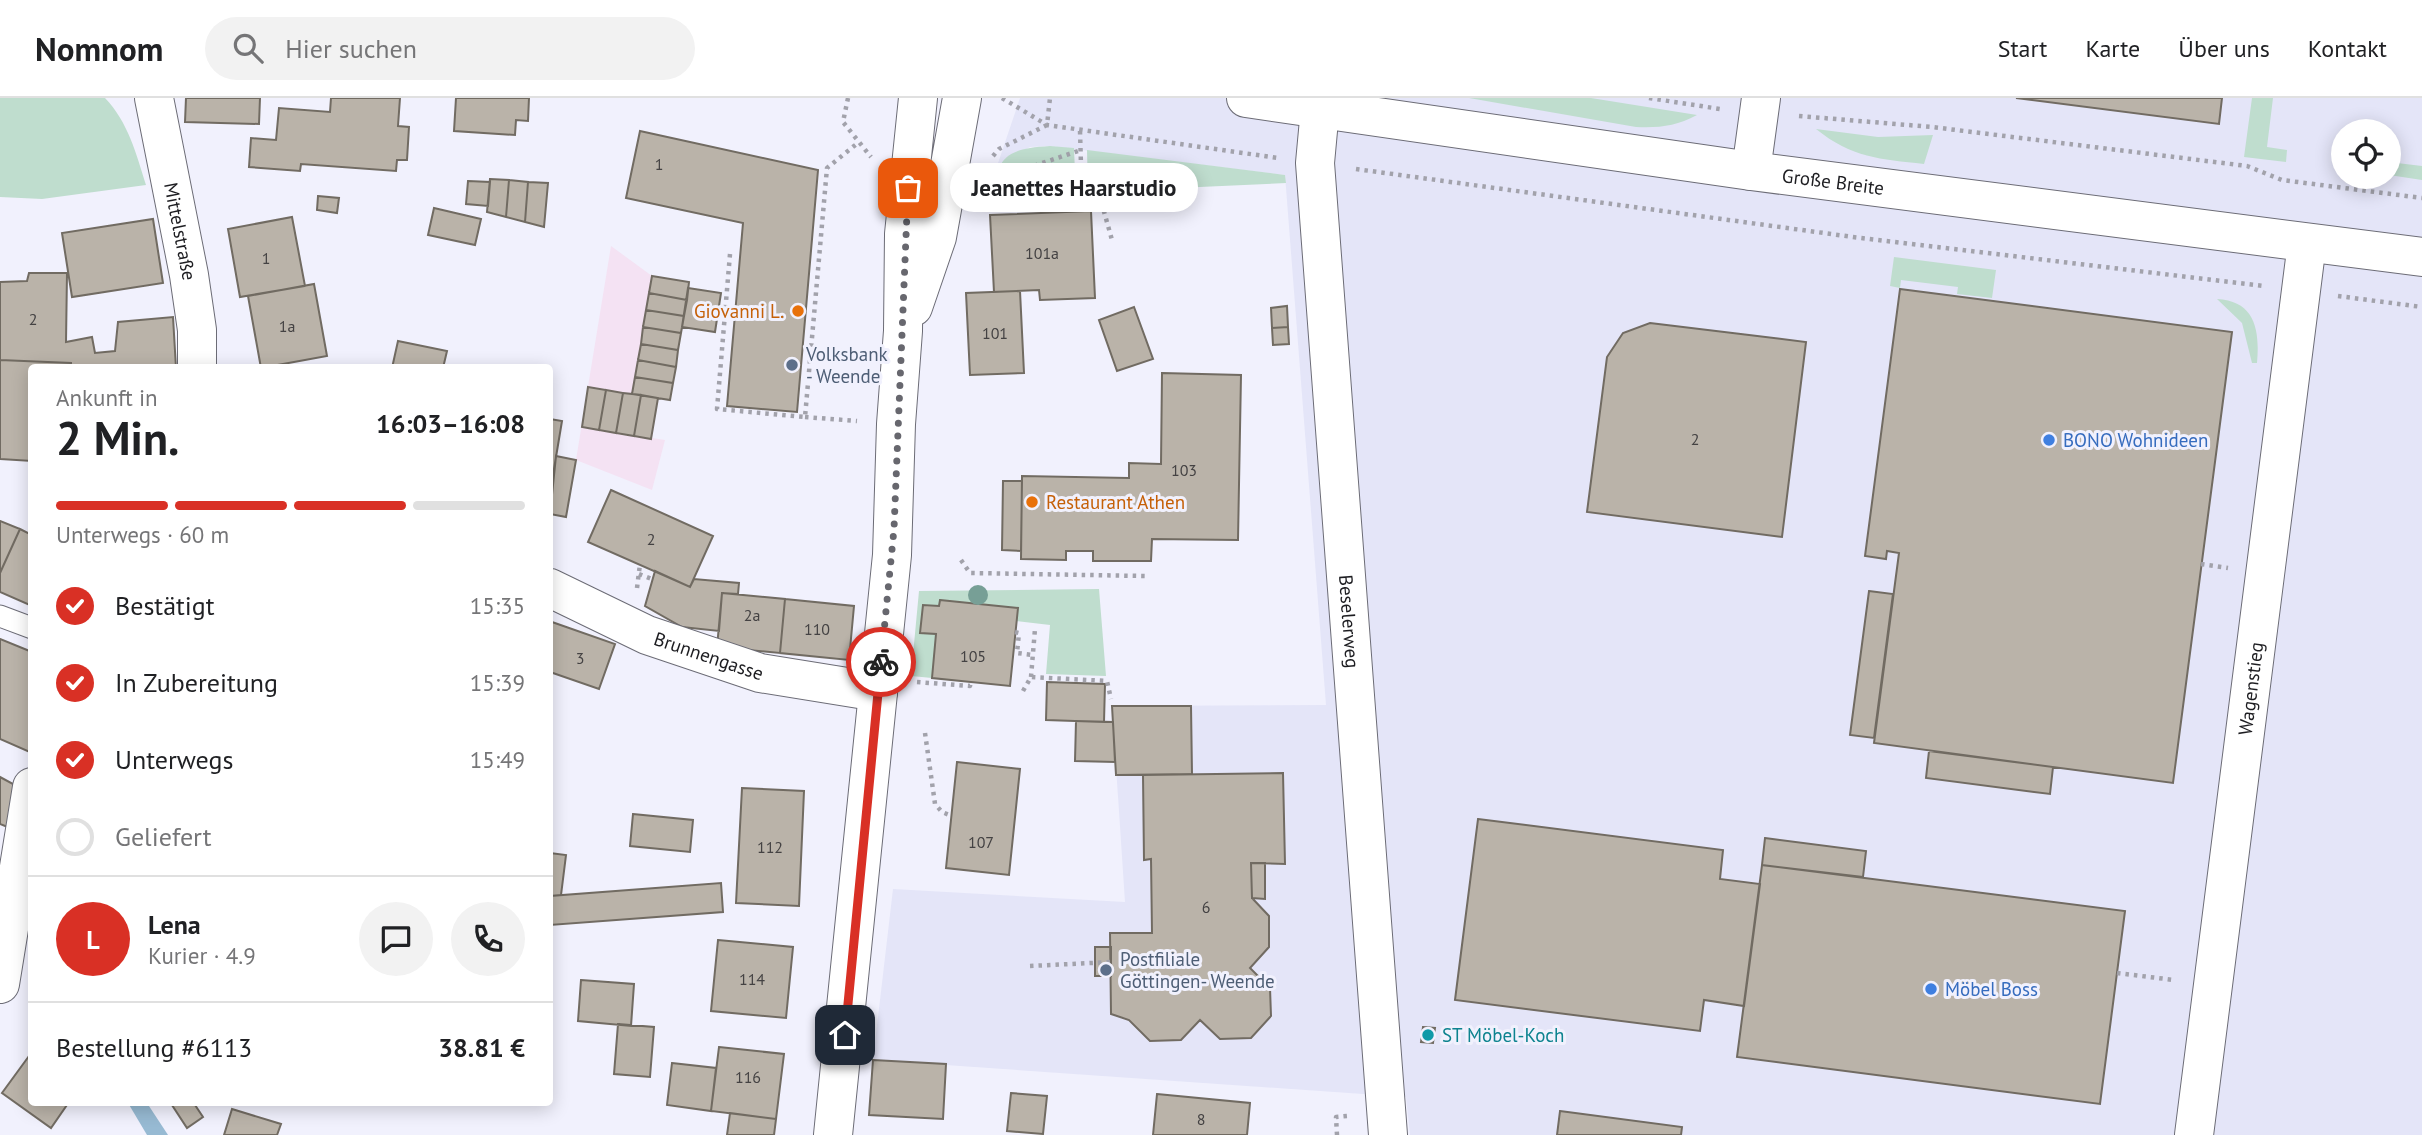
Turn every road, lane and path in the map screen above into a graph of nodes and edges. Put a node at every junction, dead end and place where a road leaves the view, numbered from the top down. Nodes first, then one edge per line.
1 (154, 98) edge
2 (918, 98) edge
3 (962, 98) edge
4 (1002, 98) edge
5 (1246, 98) edge
6 (1760, 98) edge
7 (1320, 110) junction
8 (1932, 127) dead end
9 (1080, 131) junction
10 (859, 142) dead end
11 (1081, 150) junction
12 (1315, 163) junction
13 (982, 170) dead end
14 (1751, 171) junction
15 (2422, 198) edge
16 (1112, 240) dead end
17 (2307, 243) junction
18 (730, 254) dead end
19 (2422, 257) edge
20 (2301, 291) junction
21 (2422, 307) edge
22 (903, 331) junction
23 (199, 364) edge
24 (806, 417) junction
25 (896, 424) junction
26 (961, 559) dead end
27 (639, 574) dead end
28 (1146, 576) dead end
29 (653, 579) dead end
30 (553, 589) edge
31 (0, 616) edge
32 (28, 626) edge
33 (1035, 629) dead end
34 (1015, 632) dead end
35 (1033, 655) junction
36 (1031, 677) junction
37 (971, 682) dead end
38 (957, 685) dead end
39 (1023, 691) dead end
40 (878, 692) junction
41 (1111, 699) dead end
42 (925, 733) dead end
43 (28, 804) edge
44 (952, 816) dead end
45 (1111, 962) dead end
46 (1030, 966) dead end
47 (2117, 973) dead end
48 (0, 984) edge
49 (2214, 985) junction
50 (833, 1135) edge
51 (1388, 1135) edge
52 (2194, 1135) edge

1 - 23 street, Mittelstraße
2 - 22 street
3 - 22 street
4 - 9 path
5 - 7 street, Große Breite
6 - 14 street
7 - 12 street, Beselerweg
7 - 14 street, Große Breite
8 - 15 path
9 - 11 path
9 - 12 path
10 - 24 path
11 - 13 path
11 - 16 path
12 - 20 path
12 - 51 street, Beselerweg
14 - 17 street, Große Breite
17 - 19 street, Große Breite
17 - 20 street, Wagenstieg
18 - 24 path
20 - 21 path
20 - 49 street, Wagenstieg
22 - 25 street
24 - 25 path
25 - 40 street
26 - 28 path
27 - 29 path
30 - 40 street, Brunnengasse
31 - 32 lane
33 - 35 path
34 - 35 path
35 - 36 path
36 - 39 path
36 - 41 path
37 - 38 path
40 - 50 street
42 - 44 path
43 - 48 street
45 - 46 path
47 - 49 path
49 - 52 street, Wagenstieg

